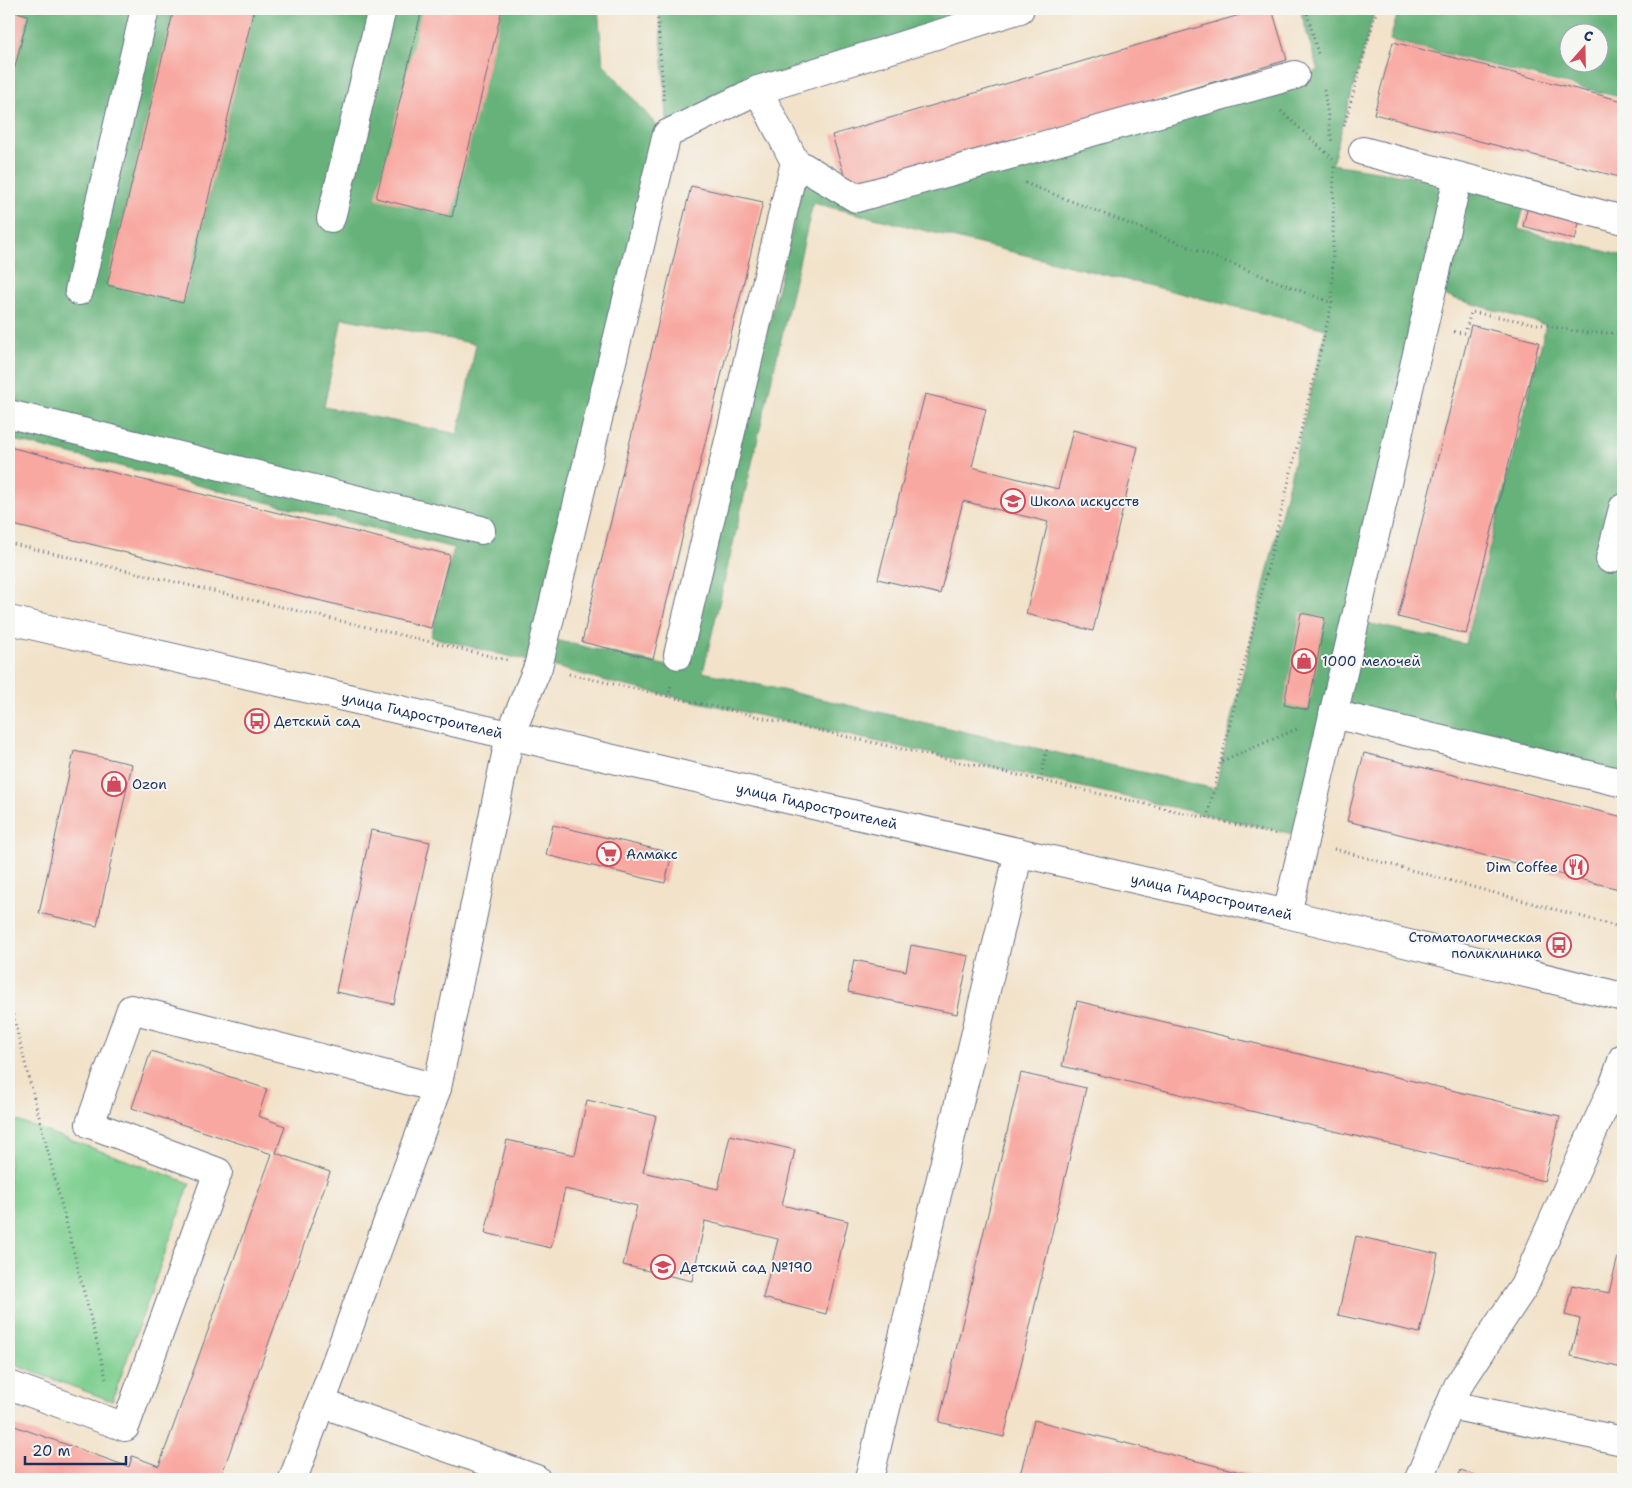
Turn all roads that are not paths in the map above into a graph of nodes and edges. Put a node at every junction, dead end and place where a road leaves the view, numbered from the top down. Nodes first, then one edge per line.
1 (145, 9) edge
2 (382, 9) edge
3 (1020, 9) edge
4 (1295, 75) dead end
5 (758, 90) junction
6 (1363, 151) road end
7 (795, 162) junction
8 (1458, 177) junction
9 (331, 218) dead end
10 (1623, 220) edge
11 (79, 291) dead end
12 (9, 414) edge
13 (1623, 508) edge
14 (481, 530) dead end
15 (1610, 559) dead end
16 (9, 620) edge
17 (678, 656) dead end
18 (1333, 714) junction
19 (510, 735) junction
20 (1623, 783) edge
21 (1018, 852) junction
22 (1287, 914) junction
23 (1623, 996) edge
24 (1623, 1058) edge
25 (437, 1088) junction
26 (9, 1385) edge
27 (321, 1403) junction
28 (1450, 1405) junction
29 (1623, 1441) edge
30 (293, 1479) edge
31 (536, 1479) edge
32 (869, 1479) edge
33 (1420, 1479) edge

1 - 11 street
2 - 9 street
3 - 5 street
4 - 7 street
5 - 7 street
5 - 19 street
6 - 8 street
7 - 17 street
8 - 10 street
8 - 18 street
12 - 14 street
13 - 15 street
16 - 19 street, улица Гидростроителей
18 - 20 street
18 - 22 street
19 - 21 street, улица Гидростроителей
19 - 25 street
21 - 22 street, улица Гидростроителей
21 - 32 street
22 - 23 street, улица Гидростроителей
24 - 28 street
25 - 26 street
25 - 27 street
27 - 30 street
27 - 31 street
28 - 29 street
28 - 33 street

